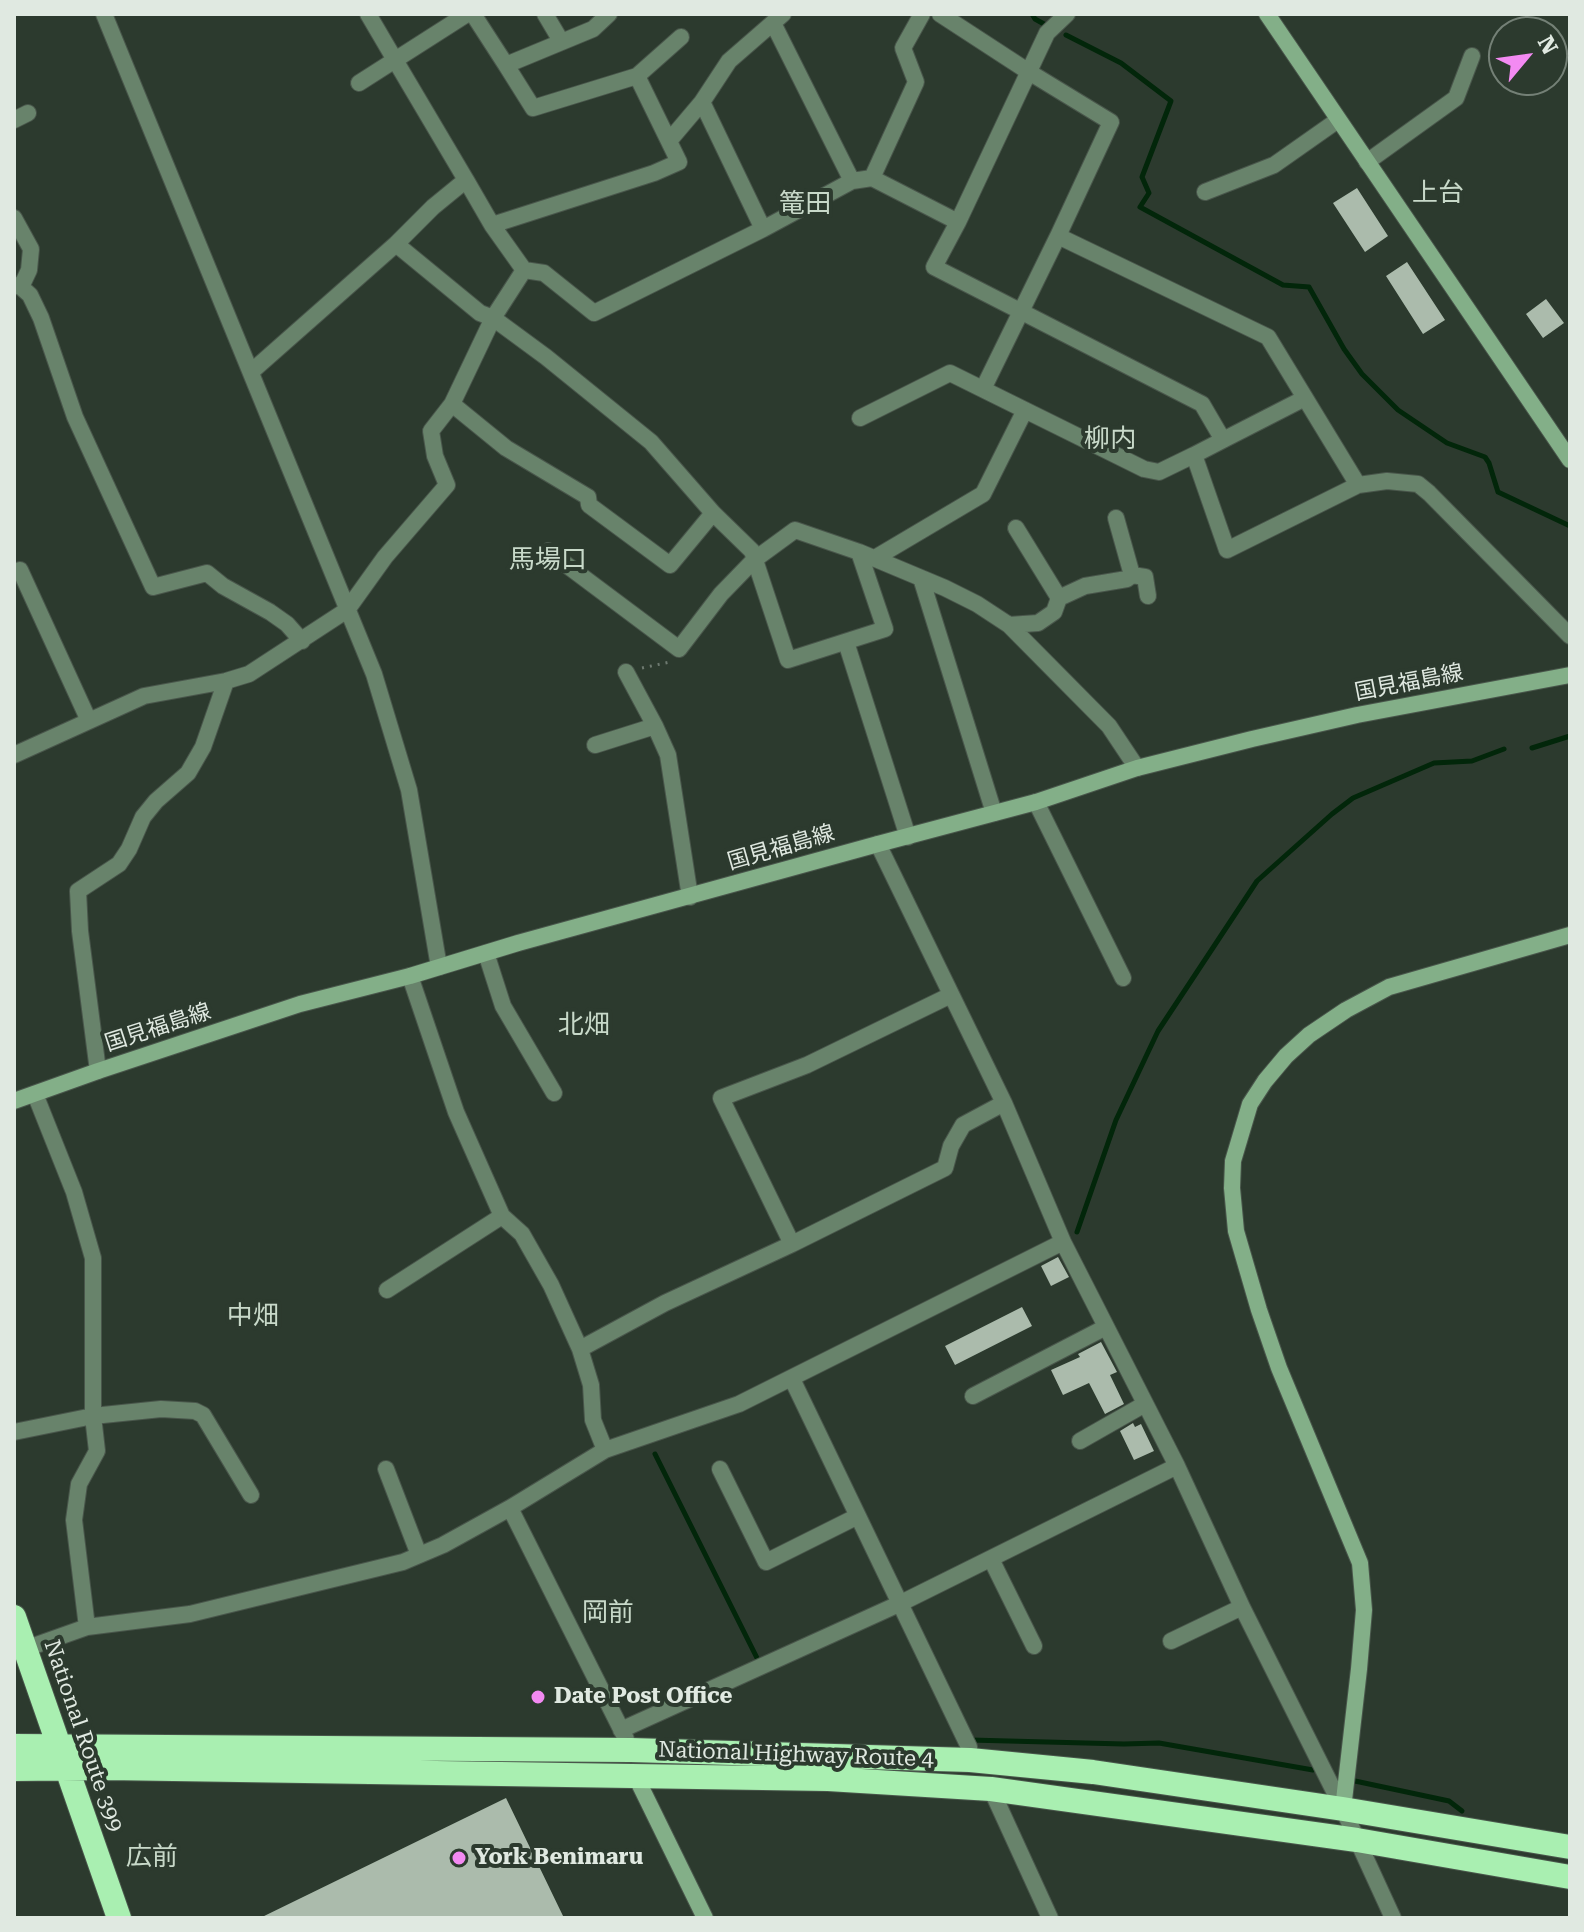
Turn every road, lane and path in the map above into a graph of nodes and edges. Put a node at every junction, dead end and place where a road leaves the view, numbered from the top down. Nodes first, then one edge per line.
1 (104, 14) edge
2 (368, 14) edge
3 (467, 14) edge
4 (473, 14) edge
5 (545, 14) edge
6 (609, 14) edge
7 (922, 14) edge
8 (1067, 14) edge
9 (1267, 14) edge
10 (945, 15) edge
11 (778, 19) edge
12 (681, 37) dead end
13 (561, 41) junction
14 (1472, 56) dead end
15 (395, 60) junction
16 (506, 65) junction
17 (1029, 72) junction
18 (637, 76) junction
19 (359, 83) dead end
20 (702, 102) junction
21 (1338, 120) junction
22 (669, 141) junction
23 (1367, 162) junction
24 (872, 178) junction
25 (466, 180) junction
26 (852, 181) junction
27 (1205, 192) dead end
28 (14, 218) edge
29 (958, 222) junction
30 (492, 225) junction
31 (763, 229) junction
32 (1058, 236) junction
33 (396, 244) junction
34 (524, 270) junction
35 (17, 286) edge
36 (1020, 313) junction
37 (493, 318) junction
38 (251, 372) junction
39 (983, 389) junction
40 (1305, 398) junction
41 (452, 404) junction
42 (1025, 410) junction
43 (860, 418) dead end
44 (1223, 440) junction
45 (1568, 452) edge
46 (1194, 455) junction
47 (1358, 485) junction
48 (713, 513) junction
49 (1116, 518) dead end
50 (1016, 528) dead end
51 (548, 551) dead end
52 (867, 555) junction
53 (754, 560) junction
54 (20, 570) dead end
55 (1132, 575) junction
56 (921, 578) junction
57 (1148, 596) dead end
58 (1059, 598) junction
59 (347, 610) junction
60 (1009, 625) junction
61 (1570, 636) edge
62 (302, 641) junction
63 (846, 642) junction
64 (679, 649) junction
65 (626, 672) joint
66 (1570, 675) edge
67 (226, 681) junction
68 (89, 721) junction
69 (655, 726) junction
70 (595, 745) dead end
71 (14, 755) edge
72 (1137, 768) junction
73 (1036, 802) junction
74 (994, 813) junction
75 (908, 837) junction
76 (878, 844) junction
77 (690, 897) junction
78 (1570, 935) edge
79 (486, 953) junction
80 (439, 967) junction
81 (410, 976) junction
82 (1123, 978) dead end
83 (951, 995) junction
84 (98, 1071) junction
85 (554, 1093) dead end
86 (35, 1094) junction
87 (14, 1101) edge
88 (1004, 1103) junction
89 (502, 1216) junction
90 (1063, 1242) junction
91 (792, 1244) junction
92 (387, 1290) dead end
93 (1106, 1327) junction
94 (580, 1349) junction
95 (792, 1379) junction
96 (973, 1396) dead end
97 (1145, 1404) junction
98 (93, 1416) junction
99 (14, 1432) edge
100 (1080, 1441) dead end
101 (605, 1450) junction
102 (1177, 1466) junction
103 (386, 1469) dead end
104 (720, 1469) dead end
105 (251, 1495) dead end
106 (510, 1508) junction
107 (858, 1516) junction
108 (419, 1555) junction
109 (991, 1559) junction
110 (902, 1600) junction
111 (1242, 1607) junction
112 (14, 1617) edge
113 (87, 1627) junction
114 (1171, 1641) dead end
115 (1034, 1646) dead end
116 (25, 1649) junction
117 (626, 1740) junction
118 (14, 1746) edge
119 (62, 1757) junction
120 (970, 1760) junction
121 (14, 1769) edge
122 (635, 1775) junction
123 (991, 1789) junction
124 (1343, 1809) junction
125 (1357, 1840) junction
126 (1570, 1847) edge
127 (1570, 1877) edge
128 (1387, 1916) edge
129 (119, 1918) edge
130 (705, 1918) edge
131 (1050, 1918) edge

1 - 38 street
2 - 15 street
3 - 15 street
4 - 16 street
5 - 13 street
6 - 13 street
7 - 24 street
8 - 17 street
9 - 21 street
10 - 17 street
11 - 20 street
11 - 26 street
12 - 18 street
13 - 16 street
14 - 23 street
15 - 19 street
15 - 25 street
16 - 18 street
17 - 29 street
17 - 32 street
18 - 22 street
20 - 22 street
20 - 31 street
21 - 23 street
21 - 27 street
22 - 30 street
23 - 45 street
24 - 26 street
24 - 29 street
25 - 30 street
25 - 33 street
26 - 31 street
28 - 35 street
29 - 36 street
30 - 34 street
31 - 34 street
32 - 36 street
32 - 40 street
33 - 37 street
33 - 38 street
34 - 37 street
35 - 62 street
36 - 39 street
36 - 44 street
37 - 41 street
37 - 48 street
38 - 59 street
39 - 42 street
39 - 43 street
40 - 44 street
40 - 47 street
41 - 48 street
41 - 59 street
42 - 46 street
42 - 52 street
44 - 46 street
46 - 47 street
47 - 61 street
48 - 53 street
49 - 55 street
50 - 58 street
51 - 64 street
52 - 53 street
52 - 56 street
52 - 63 street
53 - 63 street
53 - 64 street
54 - 68 street
55 - 57 street
55 - 58 street
56 - 60 street
56 - 74 street
58 - 60 street
59 - 62 street
59 - 80 street
60 - 72 street
62 - 67 street
63 - 75 street
64 - 65 path
65 - 69 street
66 - 72 street, 国見福島線
67 - 68 street
67 - 84 street
68 - 71 street
69 - 70 street
69 - 77 street
72 - 73 street, 国見福島線
73 - 74 street, 国見福島線
73 - 82 street
74 - 75 street, 国見福島線
75 - 76 street, 国見福島線
76 - 77 street, 国見福島線
76 - 83 street
77 - 79 street, 国見福島線
78 - 124 street
79 - 80 street, 国見福島線
79 - 85 street
80 - 81 street, 国見福島線
81 - 84 street, 国見福島線
81 - 89 street
83 - 88 street
83 - 91 street
84 - 86 street, 国見福島線
86 - 87 street, 国見福島線
86 - 98 street
88 - 90 street
88 - 91 street
89 - 92 street
89 - 94 street
90 - 93 street
90 - 95 street
91 - 94 street
93 - 96 street
93 - 97 street
94 - 101 street
95 - 101 street
95 - 107 street
97 - 100 street
97 - 102 street
98 - 99 street
98 - 105 street
98 - 113 street
101 - 106 street
102 - 109 street
102 - 111 street
103 - 108 street
104 - 107 street
106 - 108 street
106 - 117 street
107 - 110 street
108 - 113 street
109 - 110 street
109 - 115 street
110 - 117 street
110 - 120 street
111 - 114 street
111 - 124 street
112 - 116 highway, National Route 399
113 - 116 street
116 - 119 highway, National Route 399
117 - 119 highway, National Highway Route 4
117 - 120 highway, National Highway Route 4
118 - 119 highway, National Highway Route 4
119 - 121 highway, National Highway Route 4
119 - 122 highway, National Highway Route 4
119 - 129 highway, National Route 399
120 - 124 highway, National Highway Route 4
122 - 123 highway, National Highway Route 4
122 - 130 street
123 - 125 highway, National Highway Route 4
123 - 131 street
124 - 125 street
124 - 126 highway, National Highway Route 4
125 - 127 highway, National Highway Route 4
125 - 128 street

